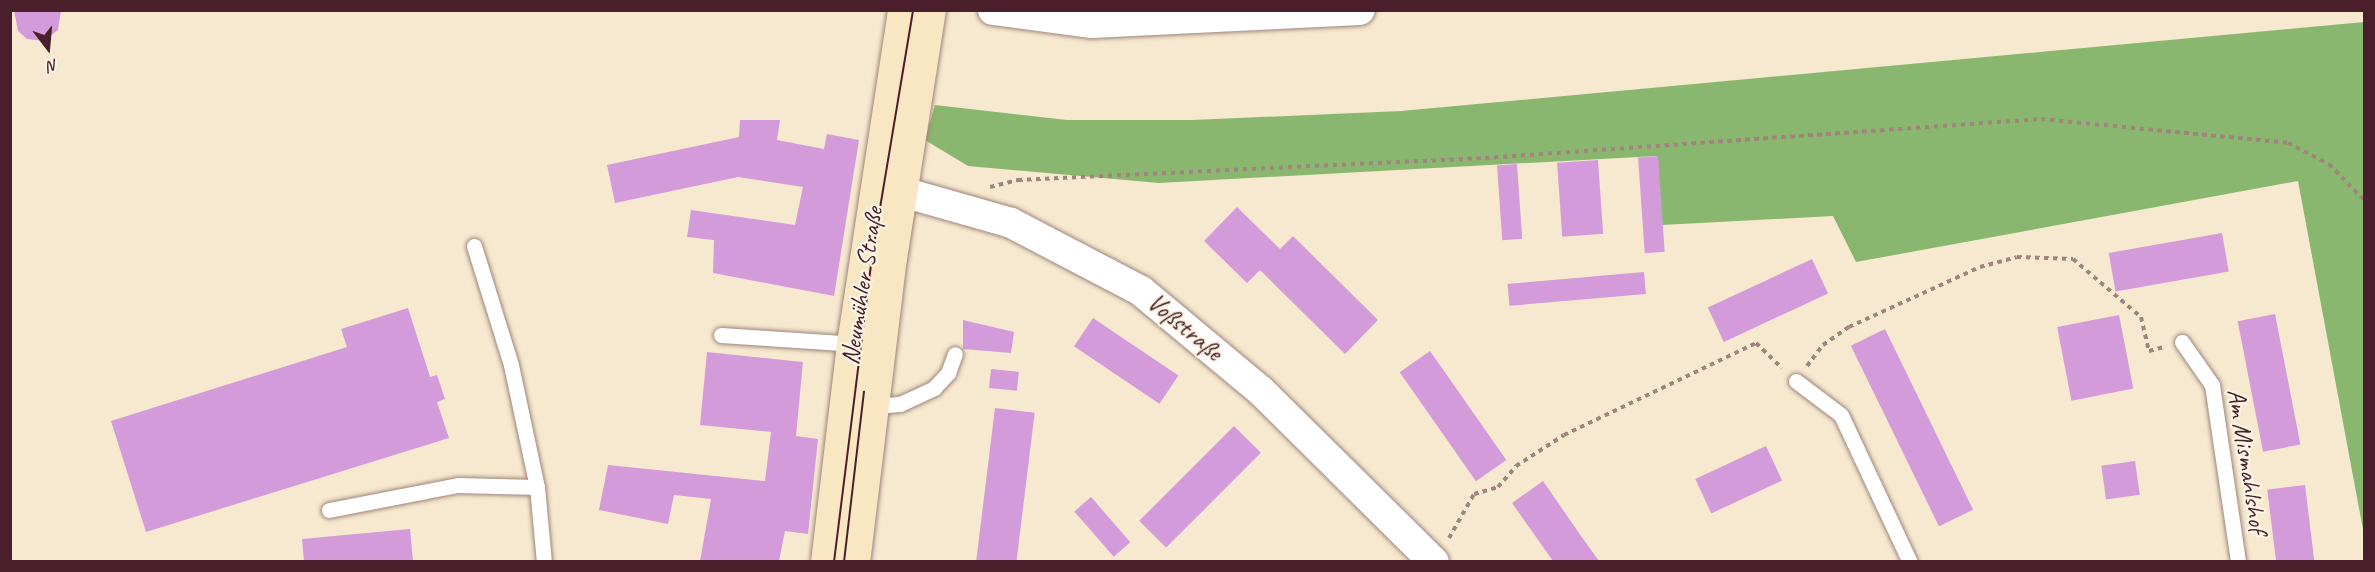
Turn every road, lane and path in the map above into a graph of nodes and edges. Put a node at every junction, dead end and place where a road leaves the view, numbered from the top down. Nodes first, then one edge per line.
1 (904, 10) edge
2 (929, 10) edge
3 (1360, 10) edge
4 (999, 11) edge
5 (889, 187) junction
6 (986, 188) dead end
7 (2364, 200) edge
8 (474, 246) dead end
9 (721, 335) dead end
10 (2182, 342) joint
11 (865, 345) junction
12 (955, 354) dead end
13 (1796, 381) junction
14 (858, 405) junction
15 (537, 486) junction
16 (329, 510) dead end
17 (1440, 552) edge
18 (544, 561) edge
19 (827, 561) edge
20 (853, 561) edge
21 (1910, 561) edge
22 (2238, 561) edge

1 - 5 main road, Neumühler Straße
2 - 5 main road, Neumühler Straße
3 - 4 street
5 - 11 main road, Neumühler Straße
5 - 17 street, Voßstraße
6 - 7 path
8 - 15 lane
9 - 11 lane
10 - 13 path
10 - 22 lane, Am Mismahlshof
11 - 14 main road, Neumühler Straße
12 - 14 lane
13 - 17 path
13 - 21 lane
14 - 19 main road, Neumühler Straße
14 - 20 main road, Neumühler Straße
15 - 16 lane
15 - 18 lane

